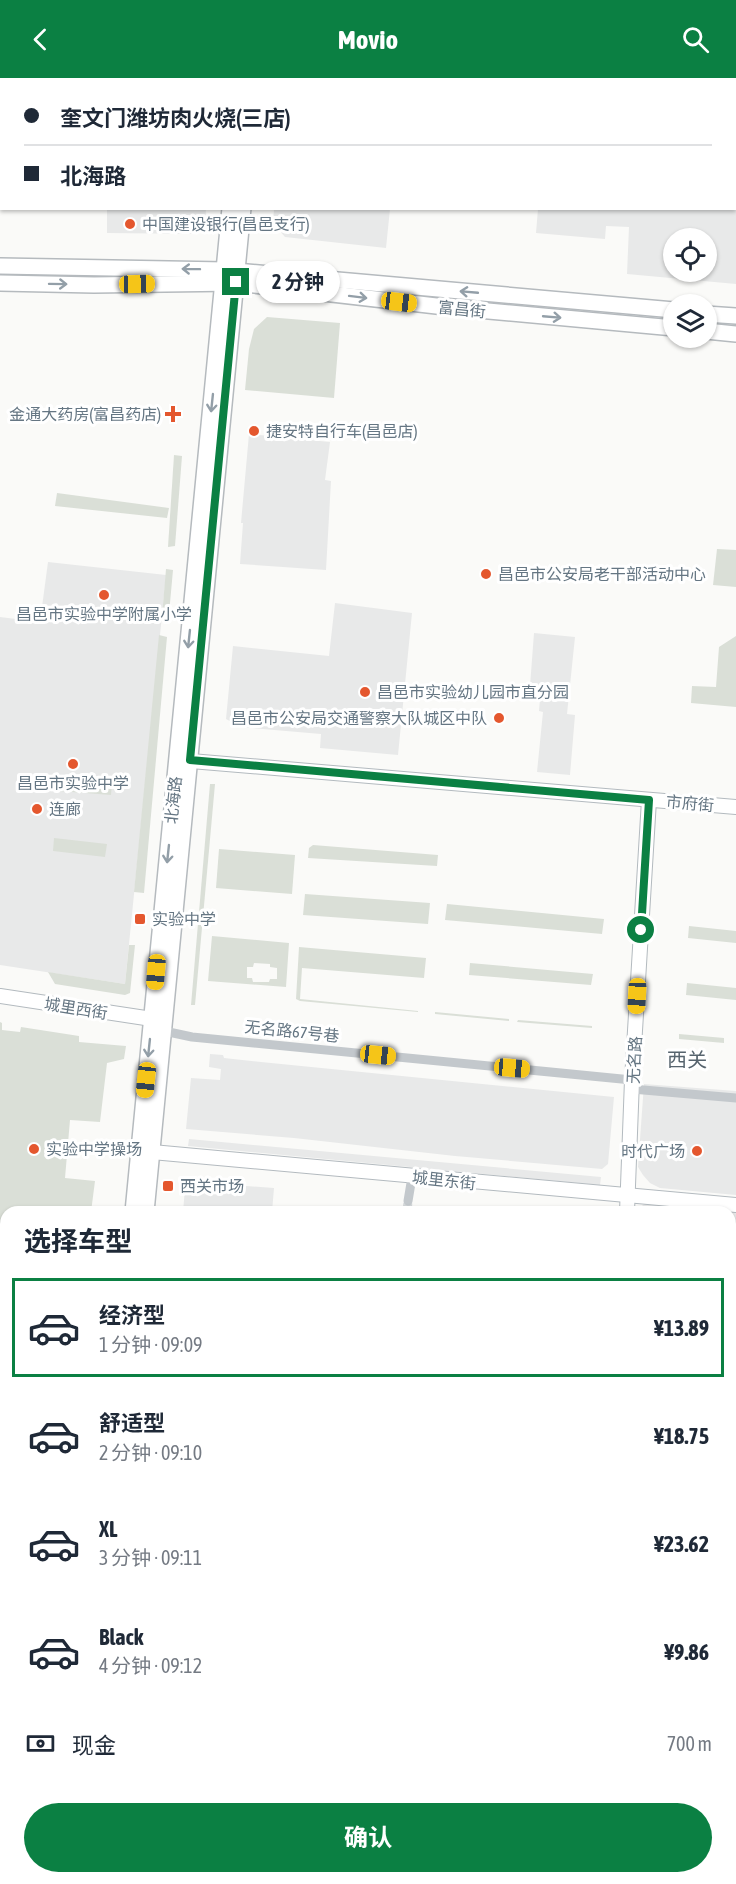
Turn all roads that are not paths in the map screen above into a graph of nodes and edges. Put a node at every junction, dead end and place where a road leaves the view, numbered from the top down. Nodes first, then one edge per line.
1 (230, 210) edge
2 (243, 210) edge
3 (0, 266) edge
4 (230, 277) junction
5 (0, 283) edge
6 (663, 309) edge
7 (717, 315) edge
8 (736, 316) edge
9 (663, 327) edge
10 (717, 332) edge
11 (736, 334) edge
12 (183, 760) junction
13 (649, 800) junction
14 (736, 807) edge
15 (0, 996) edge
16 (152, 1019) junction
17 (164, 1031) junction
18 (632, 1085) junction
19 (736, 1098) edge
20 (152, 1152) junction
21 (412, 1177) junction
22 (628, 1196) junction
23 (408, 1201) tunnel mouth
24 (736, 1205) edge
25 (134, 1206) edge
26 (147, 1206) edge
27 (627, 1206) edge

1 - 4 main road, 北海路
2 - 4 main road, 北海路
4 -> 3 main road, 富昌街
5 -> 4 main road, 富昌街
6 -> 4 main road, 富昌街
4 -> 9 main road, 富昌街
4 - 12 main road, 北海路
7 - 8 main road
10 - 11 main road
12 - 13 street, 市府街
12 -> 16 main road, 北海路
12 - 17 main road, 北海路
13 - 14 street, 市府街
13 - 18 street, 无名路
15 - 16 street, 城里西街
16 -> 25 main road, 北海路
17 - 18 street, 无名路67号巷
17 - 20 main road, 北海路
18 - 19 street, 无名路67号巷
18 - 22 street, 无名路
20 - 21 street, 城里东街
20 - 26 main road, 北海路
21 - 22 street, 城里东街
21 - 23 street
22 - 24 street, 城里东街
22 - 27 street, 无名路

